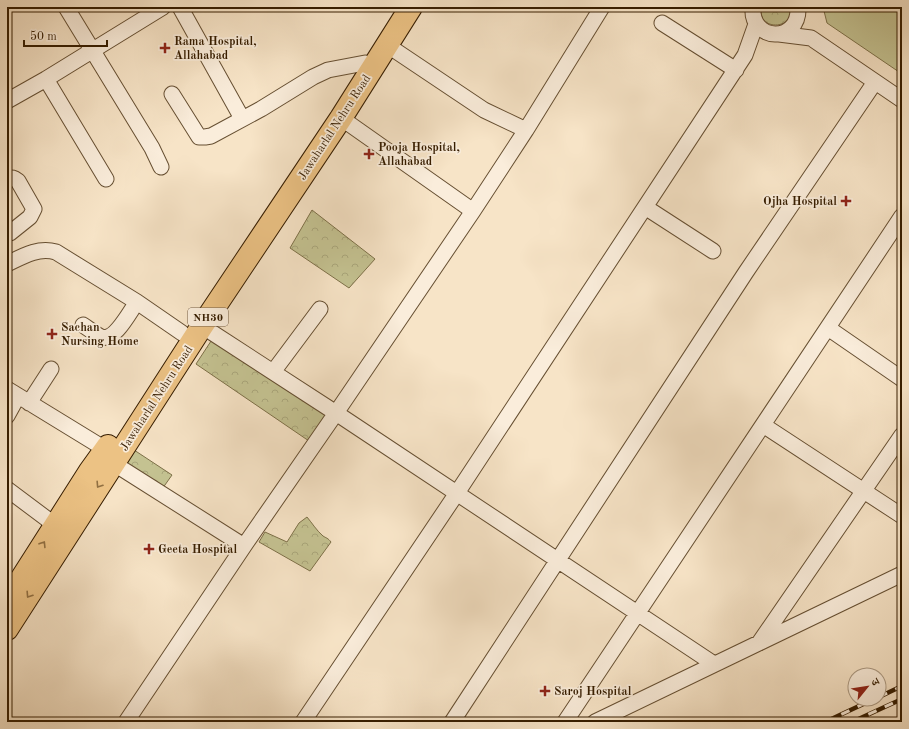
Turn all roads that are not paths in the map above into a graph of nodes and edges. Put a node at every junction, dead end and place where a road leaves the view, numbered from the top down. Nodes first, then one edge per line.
1 (66, 7) edge
2 (163, 7) edge
3 (180, 7) edge
4 (397, 7) edge
5 (411, 7) edge
6 (602, 7) edge
7 (753, 7) edge
8 (798, 11) edge
9 (662, 23) dead end
10 (756, 24) junction
11 (774, 34) junction
12 (811, 38) junction
13 (387, 45) junction
14 (93, 51) junction
15 (746, 55) junction
16 (365, 63) junction
17 (736, 70) junction
18 (46, 79) junction
19 (875, 82) junction
20 (172, 94) dead end
21 (902, 100) edge
22 (7, 101) edge
23 (239, 113) dead end
24 (341, 118) junction
25 (526, 130) junction
26 (161, 167) dead end
27 (7, 179) edge
28 (106, 179) dead end
29 (645, 207) junction
30 (474, 211) junction
31 (902, 216) edge
32 (7, 234) edge
33 (897, 236) edge
34 (713, 251) dead end
35 (7, 264) edge
36 (137, 302) junction
37 (320, 309) dead end
38 (83, 326) dead end
39 (828, 328) junction
40 (192, 330) junction
41 (51, 368) dead end
42 (273, 372) junction
43 (902, 379) edge
44 (18, 396) edge
45 (336, 414) junction
46 (7, 416) edge
47 (763, 425) junction
48 (902, 434) edge
49 (109, 456) junction
50 (7, 489) edge
51 (863, 491) junction
52 (457, 494) junction
53 (902, 516) edge
54 (55, 525) junction
55 (244, 546) junction
56 (557, 560) junction
57 (902, 574) edge
58 (7, 601) edge
59 (637, 613) junction
60 (7, 629) edge
61 (758, 643) junction
62 (714, 664) junction
63 (126, 722) edge
64 (303, 722) edge
65 (452, 722) edge
66 (565, 722) edge
67 (595, 722) edge

1 - 14 street
2 - 14 street
3 - 23 street
4 - 16 highway, Jawaharlal Nehru Road / NH30
5 - 13 highway, Jawaharlal Nehru Road / NH30
6 - 25 street
7 - 10 street
8 - 11 street
8 - 12 street
9 - 17 street
10 - 11 street
10 - 15 street
11 - 12 street
11 - 15 street
12 - 19 street
13 - 24 highway, Jawaharlal Nehru Road / NH30
13 - 25 street
14 - 18 street
14 - 26 street
15 - 17 street
16 - 20 street
16 - 40 highway, Jawaharlal Nehru Road / NH30
17 - 29 street
18 - 22 street
18 - 28 street
19 - 21 street
19 - 56 street
24 - 30 street
24 - 40 highway, Jawaharlal Nehru Road / NH30
25 - 30 street
27 - 32 street
29 - 34 street
29 - 52 street
30 - 45 street
31 - 33 street
33 - 39 street
35 - 36 street
36 - 38 street
36 - 40 street
37 - 42 street
39 - 43 street
39 - 47 street
40 - 42 street
40 - 49 highway, Jawaharlal Nehru Road / NH30
41 - 44 street
42 - 45 street
44 - 46 street
44 - 49 street
45 - 52 street
45 - 55 street
47 - 51 street
47 - 59 street
48 - 51 street
49 - 54 highway, Jawaharlal Nehru Road / NH30
49 - 55 street
49 -> 60 highway, Jawaharlal Nehru Road / NH30
50 - 54 street
51 - 53 street
51 - 61 street
52 - 56 street
52 - 64 street
58 -> 54 highway, Jawaharlal Nehru Road / NH30
55 - 63 street
56 - 59 street
56 - 65 street
57 - 61 street
59 - 62 street
59 - 66 street
61 - 62 street
62 - 67 street

